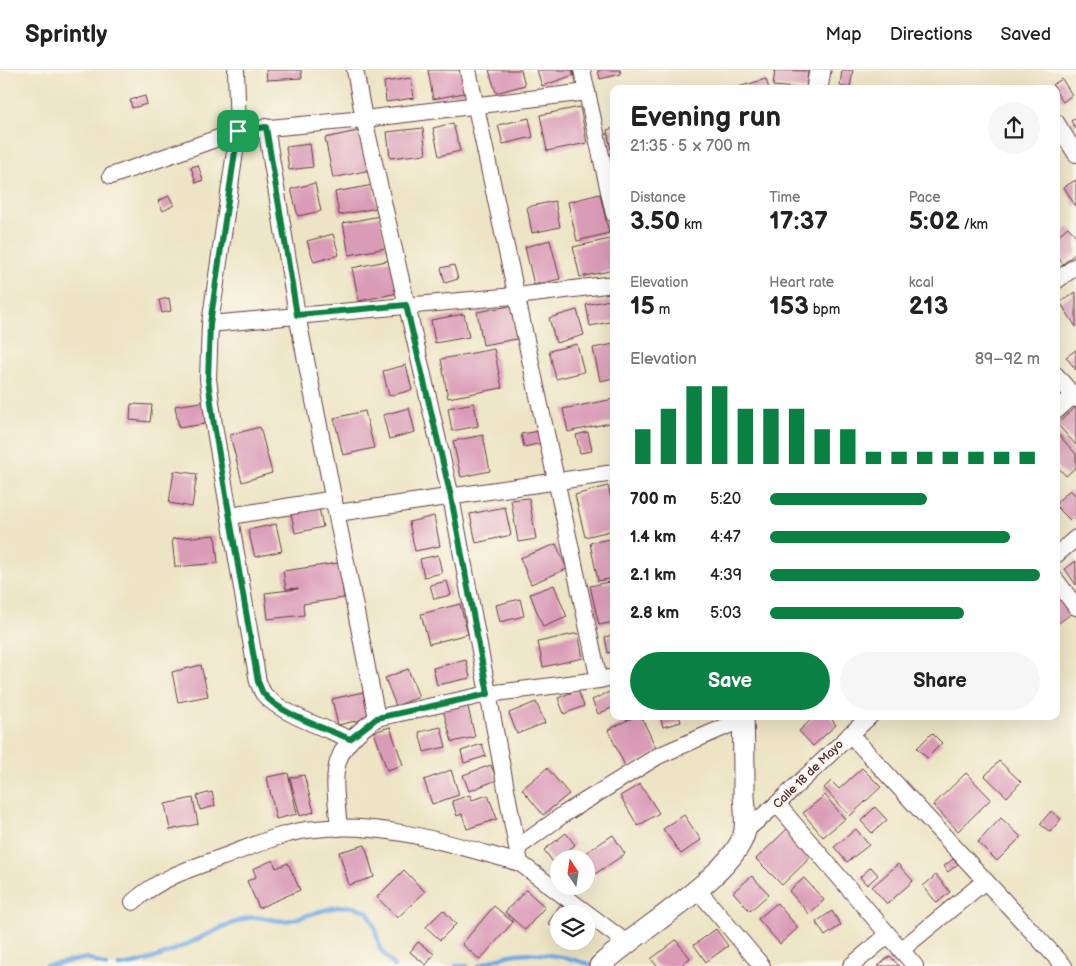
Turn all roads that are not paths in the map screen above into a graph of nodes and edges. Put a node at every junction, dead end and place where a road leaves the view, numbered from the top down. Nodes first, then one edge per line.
1 (236, 70) edge
2 (355, 70) edge
3 (468, 70) edge
4 (582, 70) edge
5 (820, 70) edge
6 (818, 85) edge
7 (587, 92) junction
8 (476, 105) junction
9 (364, 119) junction
10 (266, 127) junction
11 (1060, 128) edge
12 (238, 131) junction
13 (1076, 154) edge
14 (111, 176) dead end
15 (610, 196) edge
16 (1076, 266) edge
17 (1060, 278) edge
18 (610, 284) edge
19 (517, 295) junction
20 (406, 305) junction
21 (297, 315) junction
22 (210, 324) junction
23 (1060, 379) edge
24 (1075, 396) edge
25 (1060, 408) edge
26 (610, 474) edge
27 (557, 481) junction
28 (451, 497) junction
29 (335, 506) junction
30 (230, 516) junction
31 (1076, 538) edge
32 (1060, 552) edge
33 (1060, 585) edge
34 (1076, 607) edge
35 (606, 679) edge
36 (488, 694) junction
37 (377, 718) junction
38 (736, 720) edge
39 (743, 720) edge
40 (866, 720) edge
41 (850, 734) junction
42 (350, 739) junction
43 (777, 804) junction
44 (339, 828) junction
45 (745, 831) junction
46 (519, 855) junction
47 (986, 881) junction
48 (697, 889) junction
49 (133, 902) dead end
50 (888, 935) junction
51 (628, 944) junction
52 (901, 950) junction
53 (605, 961) edge
54 (762, 966) edge
55 (851, 966) edge
56 (915, 966) edge
57 (1064, 966) edge

1 - 12 street
2 - 9 street
3 - 8 street
4 - 7 street
5 - 6 street
7 - 8 street
7 - 15 street
8 - 9 street
8 - 19 street
9 - 10 street
9 - 20 street
10 - 12 street
10 - 21 street
11 - 13 street
12 - 14 street
12 - 22 street
16 - 17 street
18 - 19 street
19 - 20 street
19 - 27 street
20 - 21 street
20 - 28 street
21 - 22 street
21 - 29 street
22 - 30 street
23 - 24 street
24 - 25 street
26 - 27 street
27 - 28 street
27 - 35 street
28 - 29 street
28 - 36 street
29 - 30 street
29 - 37 street
30 - 42 street
31 - 32 street
33 - 34 street
35 - 36 street
36 - 37 street
36 - 46 street
37 - 42 street
38 - 46 street
39 - 45 street
40 - 41 street, Calle 18 de Mayo
41 - 43 street, Calle 18 de Mayo
41 - 47 street
42 - 44 street
43 - 45 street, Calle 18 de Mayo
43 - 50 street
44 - 46 street
44 - 49 street
45 - 48 street
46 - 51 street
47 - 52 street
47 - 57 street
48 - 51 street
48 - 54 street
50 - 52 street
50 - 55 street
51 - 53 street
52 - 56 street

